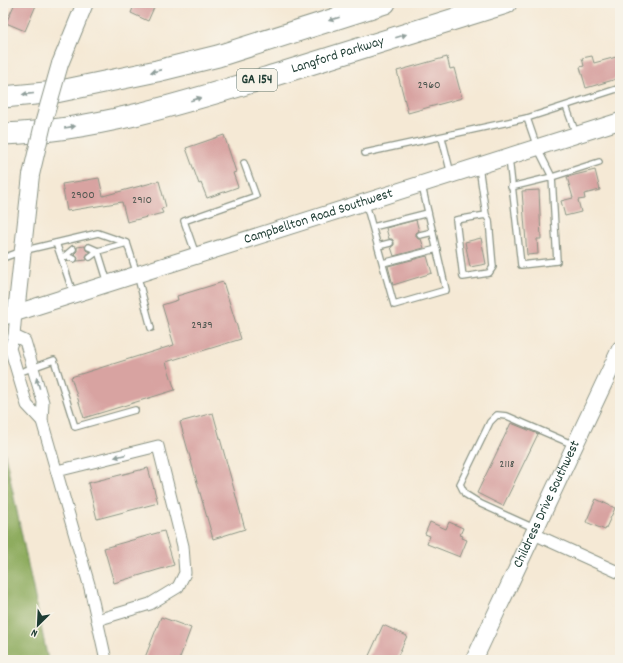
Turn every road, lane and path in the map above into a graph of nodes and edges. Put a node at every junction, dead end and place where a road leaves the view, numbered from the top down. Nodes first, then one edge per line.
1 (86, 3) edge
2 (385, 3) edge
3 (506, 3) edge
4 (620, 88) edge
5 (3, 96) edge
6 (566, 106) junction
7 (528, 118) junction
8 (617, 123) edge
9 (3, 134) edge
10 (576, 134) junction
11 (442, 138) junction
12 (537, 147) junction
13 (365, 153) dead end
14 (509, 156) junction
15 (599, 162) dead end
16 (244, 163) dead end
17 (479, 165) junction
18 (451, 174) junction
19 (552, 177) junction
20 (422, 184) junction
21 (511, 187) junction
22 (366, 201) junction
23 (428, 213) junction
24 (486, 215) junction
25 (373, 227) junction
26 (433, 232) junction
27 (420, 235) dead end
28 (56, 243) junction
29 (127, 243) junction
30 (390, 243) dead end
31 (378, 246) junction
32 (89, 247) dead end
33 (73, 249) dead end
34 (98, 250) junction
35 (437, 250) junction
36 (22, 251) junction
37 (196, 255) junction
38 (63, 256) junction
39 (90, 257) dead end
40 (3, 258) edge
41 (74, 259) dead end
42 (383, 263) junction
43 (137, 274) junction
44 (109, 283) junction
45 (73, 294) junction
46 (9, 315) edge
47 (151, 328) dead end
48 (14, 336) junction
49 (620, 349) edge
50 (33, 368) junction
51 (18, 373) junction
52 (135, 410) dead end
53 (42, 421) junction
54 (575, 446) junction
55 (57, 471) junction
56 (535, 531) junction
57 (620, 573) edge
58 (97, 620) junction
59 (106, 660) edge
60 (474, 660) edge

1 - 36 street, bridge
2 -> 5 highway, GA 154
9 -> 3 highway, Langford Parkway / GA 154
4 - 6 lane
6 - 7 lane
6 - 10 lane
7 - 11 lane
7 - 12 lane
8 - 10 street, Campbellton Road Southwest
10 - 12 street, Campbellton Road Southwest
11 - 13 lane
11 - 18 lane
12 - 14 street, Campbellton Road Southwest
12 - 19 lane
14 - 17 street, Campbellton Road Southwest
14 - 21 lane
15 - 19 lane
16 - 37 lane
17 - 18 street, Campbellton Road Southwest
17 - 24 lane
18 - 20 street, Campbellton Road Southwest
19 - 21 lane
19 - 21 lane
20 - 22 street, Campbellton Road Southwest
20 - 23 lane
22 - 25 lane
22 - 37 street, Campbellton Road Southwest
23 - 25 lane
23 - 26 lane
24 - 24 lane
25 - 31 lane
26 - 27 lane
26 - 35 lane
28 - 29 lane
28 - 36 lane
28 - 38 lane
29 - 34 lane
29 - 43 lane
30 - 31 lane
31 - 42 lane
32 - 34 lane
33 - 38 lane
34 - 39 lane
34 - 44 lane
35 - 42 lane
35 - 42 lane
36 - 40 lane
36 - 46 street
37 - 43 street, Campbellton Road Southwest
38 - 41 lane
38 - 45 lane
43 - 44 street, Campbellton Road Southwest
43 - 47 lane
44 - 45 street, Campbellton Road Southwest
45 - 46 street, Campbellton Road Southwest
46 - 48 street
48 - 50 street
48 - 51 street
49 - 54 street, Childress Drive Southwest
50 - 51 lane
50 - 52 lane
53 -> 50 street
51 - 53 street
53 - 55 street
54 - 56 street, Childress Drive Southwest
54 - 56 lane
55 - 58 street
58 -> 55 street
56 - 57 street
56 - 60 street, Childress Drive Southwest
58 - 59 street

